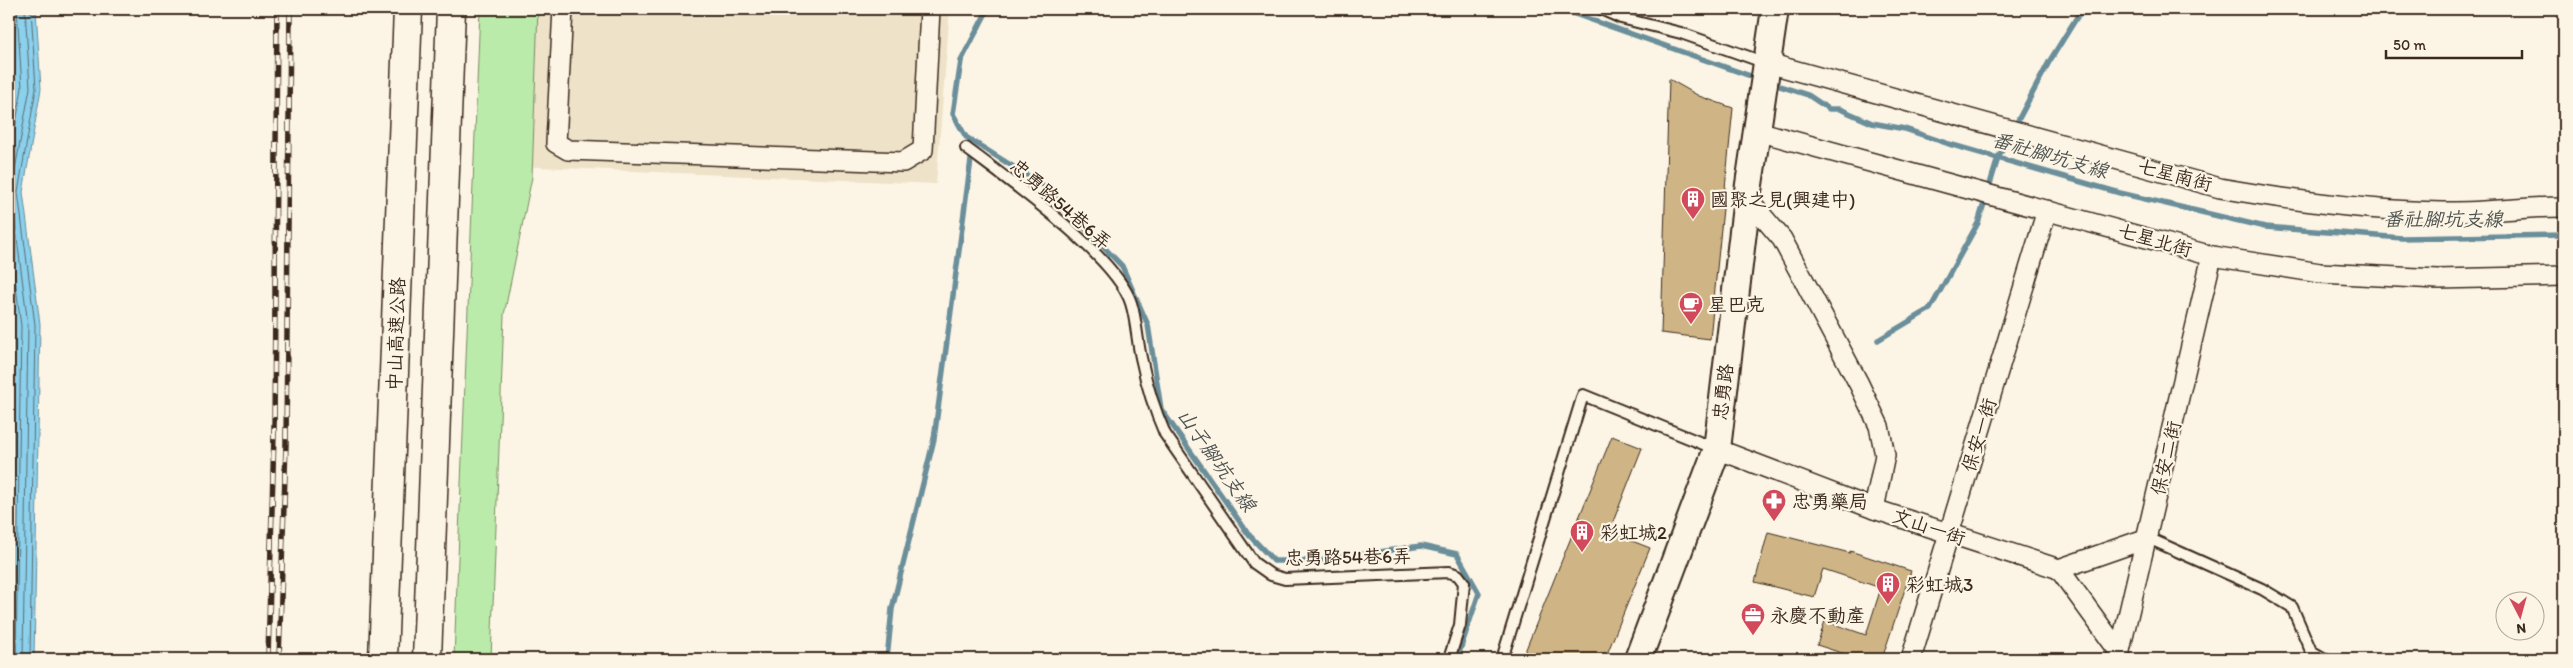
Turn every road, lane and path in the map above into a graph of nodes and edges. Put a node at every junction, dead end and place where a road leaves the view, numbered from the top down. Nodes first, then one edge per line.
1 (408, 9) edge
2 (451, 9) edge
3 (563, 9) edge
4 (930, 9) edge
5 (1601, 9) edge
6 (1775, 9) edge
7 (1766, 69) junction
8 (1758, 122) junction
9 (966, 148) dead end
10 (1747, 198) junction
11 (2564, 207) edge
12 (2047, 210) junction
13 (2212, 256) junction
14 (2564, 276) edge
15 (1717, 449) junction
16 (1874, 508) junction
17 (1950, 534) junction
18 (2148, 538) junction
19 (2059, 570) junction
20 (2119, 656) edge
21 (382, 659) edge
22 (428, 659) edge
23 (1450, 659) edge
24 (1502, 659) edge
25 (1638, 659) edge
26 (1911, 659) edge
27 (2325, 659) edge

1 - 21 highway, 中山高速公路
2 - 22 highway
3 - 4 street
5 - 7 lane
6 - 7 main road
7 - 8 main road, 忠勇路
7 - 11 street, 七星南街
8 - 10 main road, 忠勇路
8 - 12 street, 七星北街
9 - 23 lane, 忠勇路54巷6弄
10 - 15 main road, 忠勇路
10 - 16 street
12 - 13 street, 七星北街
12 - 17 street, 保安一街
13 - 14 street, 七星北街
13 - 18 street, 保安二街
15 - 16 street, 文山一街
15 - 24 lane
15 - 25 main road, 忠勇路
16 - 17 street, 文山一街
17 - 19 street, 文山一街
17 - 26 street, 保安一街
18 - 19 street
18 - 20 street, 保安二街
18 - 27 lane
19 - 20 street

